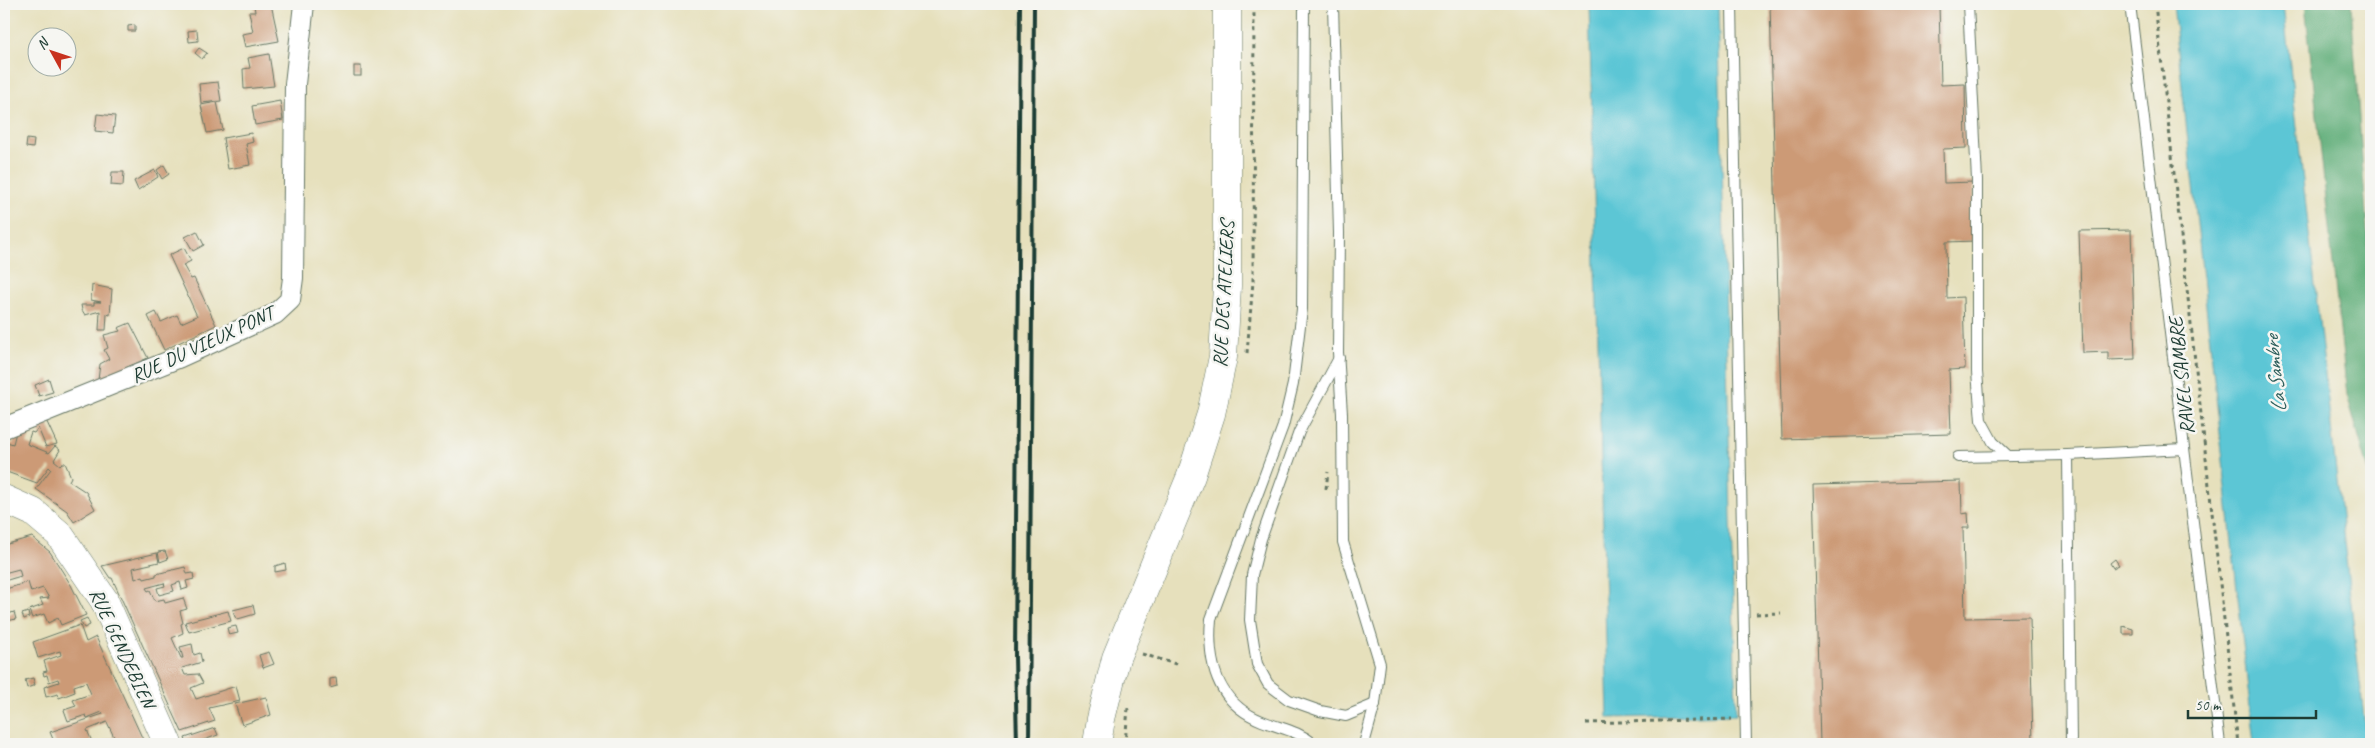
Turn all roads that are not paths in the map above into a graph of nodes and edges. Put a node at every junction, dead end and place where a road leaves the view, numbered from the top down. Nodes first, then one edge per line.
1 (304, 4) edge
2 (1227, 4) edge
3 (1304, 4) edge
4 (1333, 4) edge
5 (1732, 4) edge
6 (1968, 4) edge
7 (2130, 4) edge
8 (1339, 358) junction
9 (4, 428) edge
10 (2184, 449) junction
11 (2068, 455) junction
12 (2008, 456) junction
13 (1958, 457) dead end
14 (4, 499) edge
15 (1375, 704) junction
16 (168, 744) edge
17 (1097, 744) edge
18 (1314, 744) edge
19 (1364, 744) edge
20 (1746, 744) edge
21 (2071, 744) edge
22 (2220, 744) edge

1 - 9 street, RUE DU VIEUX PONT
2 - 17 street, RUE DES ATELIERS
3 - 18 lane
4 - 8 lane
5 - 20 lane
6 - 12 lane
7 - 10 lane
8 - 15 lane
8 - 15 lane
10 - 11 lane
10 - 22 lane
11 - 12 lane
11 - 21 lane
12 - 13 lane
14 - 16 street, RUE GENDEBIEN
15 - 19 lane

